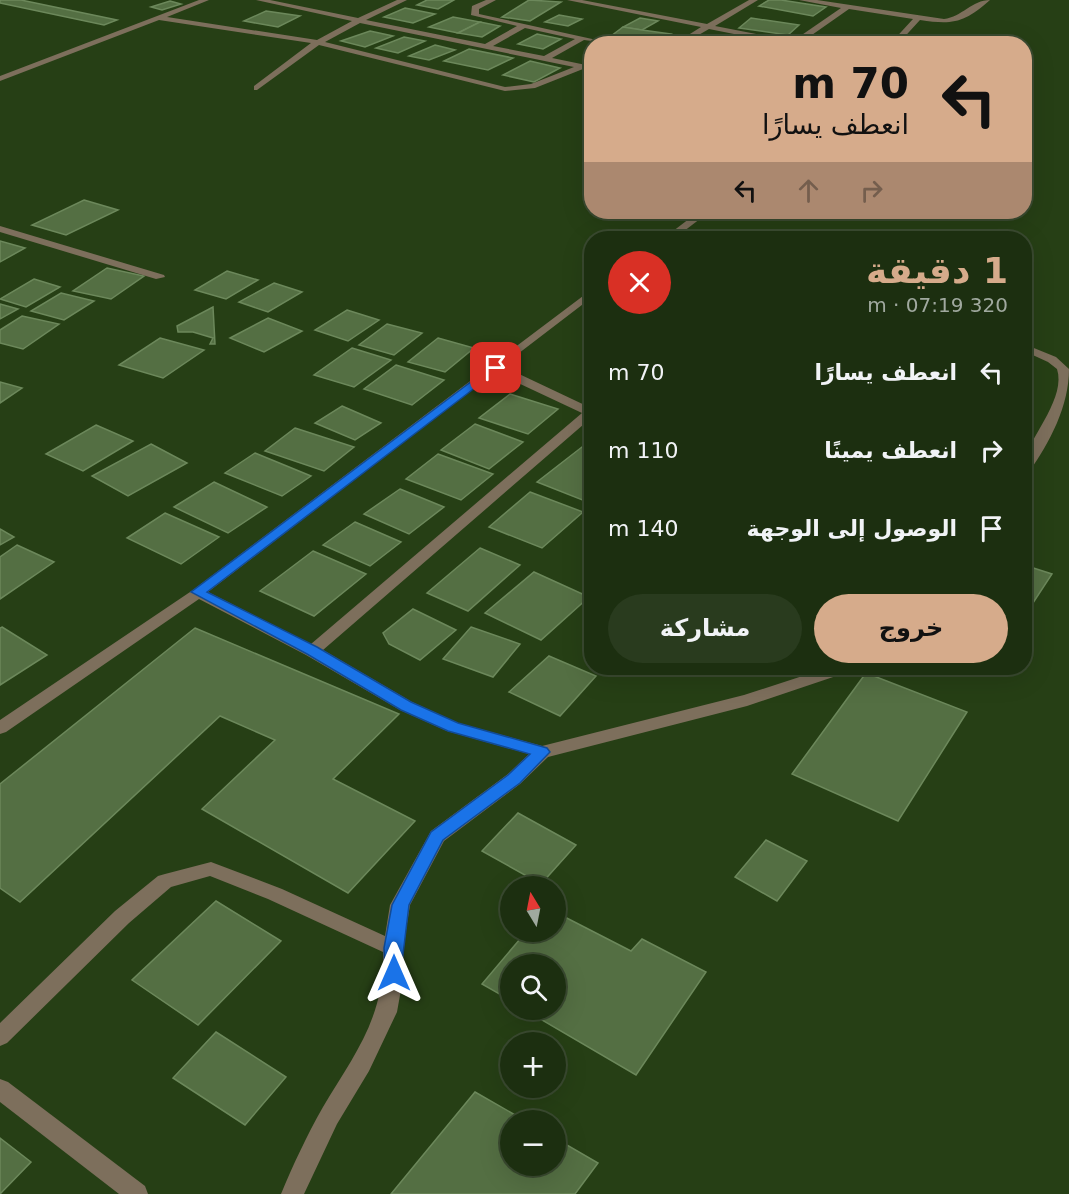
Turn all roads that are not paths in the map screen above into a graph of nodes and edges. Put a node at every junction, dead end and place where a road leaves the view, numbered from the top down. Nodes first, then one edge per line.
1 (205, 0) edge
2 (260, 0) edge
3 (403, 0) edge
4 (492, 0) edge
5 (571, 0) edge
6 (754, 0) edge
7 (803, 0) edge
8 (986, 0) edge
9 (847, 7) junction
10 (158, 18) junction
11 (918, 18) junction
12 (359, 20) junction
13 (523, 26) junction
14 (707, 27) junction
15 (691, 36) edge
16 (753, 36) edge
17 (805, 36) edge
18 (901, 36) edge
19 (582, 38) joint
20 (317, 42) junction
21 (485, 47) junction
22 (544, 59) junction
23 (580, 67) junction
24 (584, 67) edge
25 (0, 79) edge
26 (257, 88) dead end
27 (695, 219) edge
28 (0, 229) edge
29 (678, 231) edge
30 (160, 277) dead end
31 (584, 299) edge
32 (1032, 350) edge
33 (496, 368) junction
34 (584, 409) edge
35 (584, 418) edge
36 (1032, 458) edge
37 (198, 592) junction
38 (312, 651) junction
39 (821, 675) edge
40 (0, 728) edge
41 (542, 752) junction
42 (393, 948) junction
43 (0, 1037) edge
44 (0, 1089) edge
45 (137, 1194) edge
46 (292, 1194) edge

1 - 10 street
2 - 12 street
3 - 12 street
4 - 13 street
5 - 14 street
6 - 14 street
7 - 9 street
8 - 11 street
9 - 11 street
9 - 17 street
10 - 20 street
10 - 25 street
11 - 18 street
12 - 20 street
12 - 21 street
13 - 19 street
13 - 21 street
14 - 15 street
14 - 16 street
19 - 22 street
20 - 23 street
20 - 26 street
21 - 22 street
22 - 23 street
23 - 24 street
27 - 29 street
28 - 30 street
31 - 33 street
32 - 36 street
33 - 34 street
33 - 37 street
35 - 38 street
37 - 38 street
37 - 40 street
38 - 41 street
39 - 41 street
41 - 42 street
42 - 43 street
42 - 46 street
44 - 45 street

